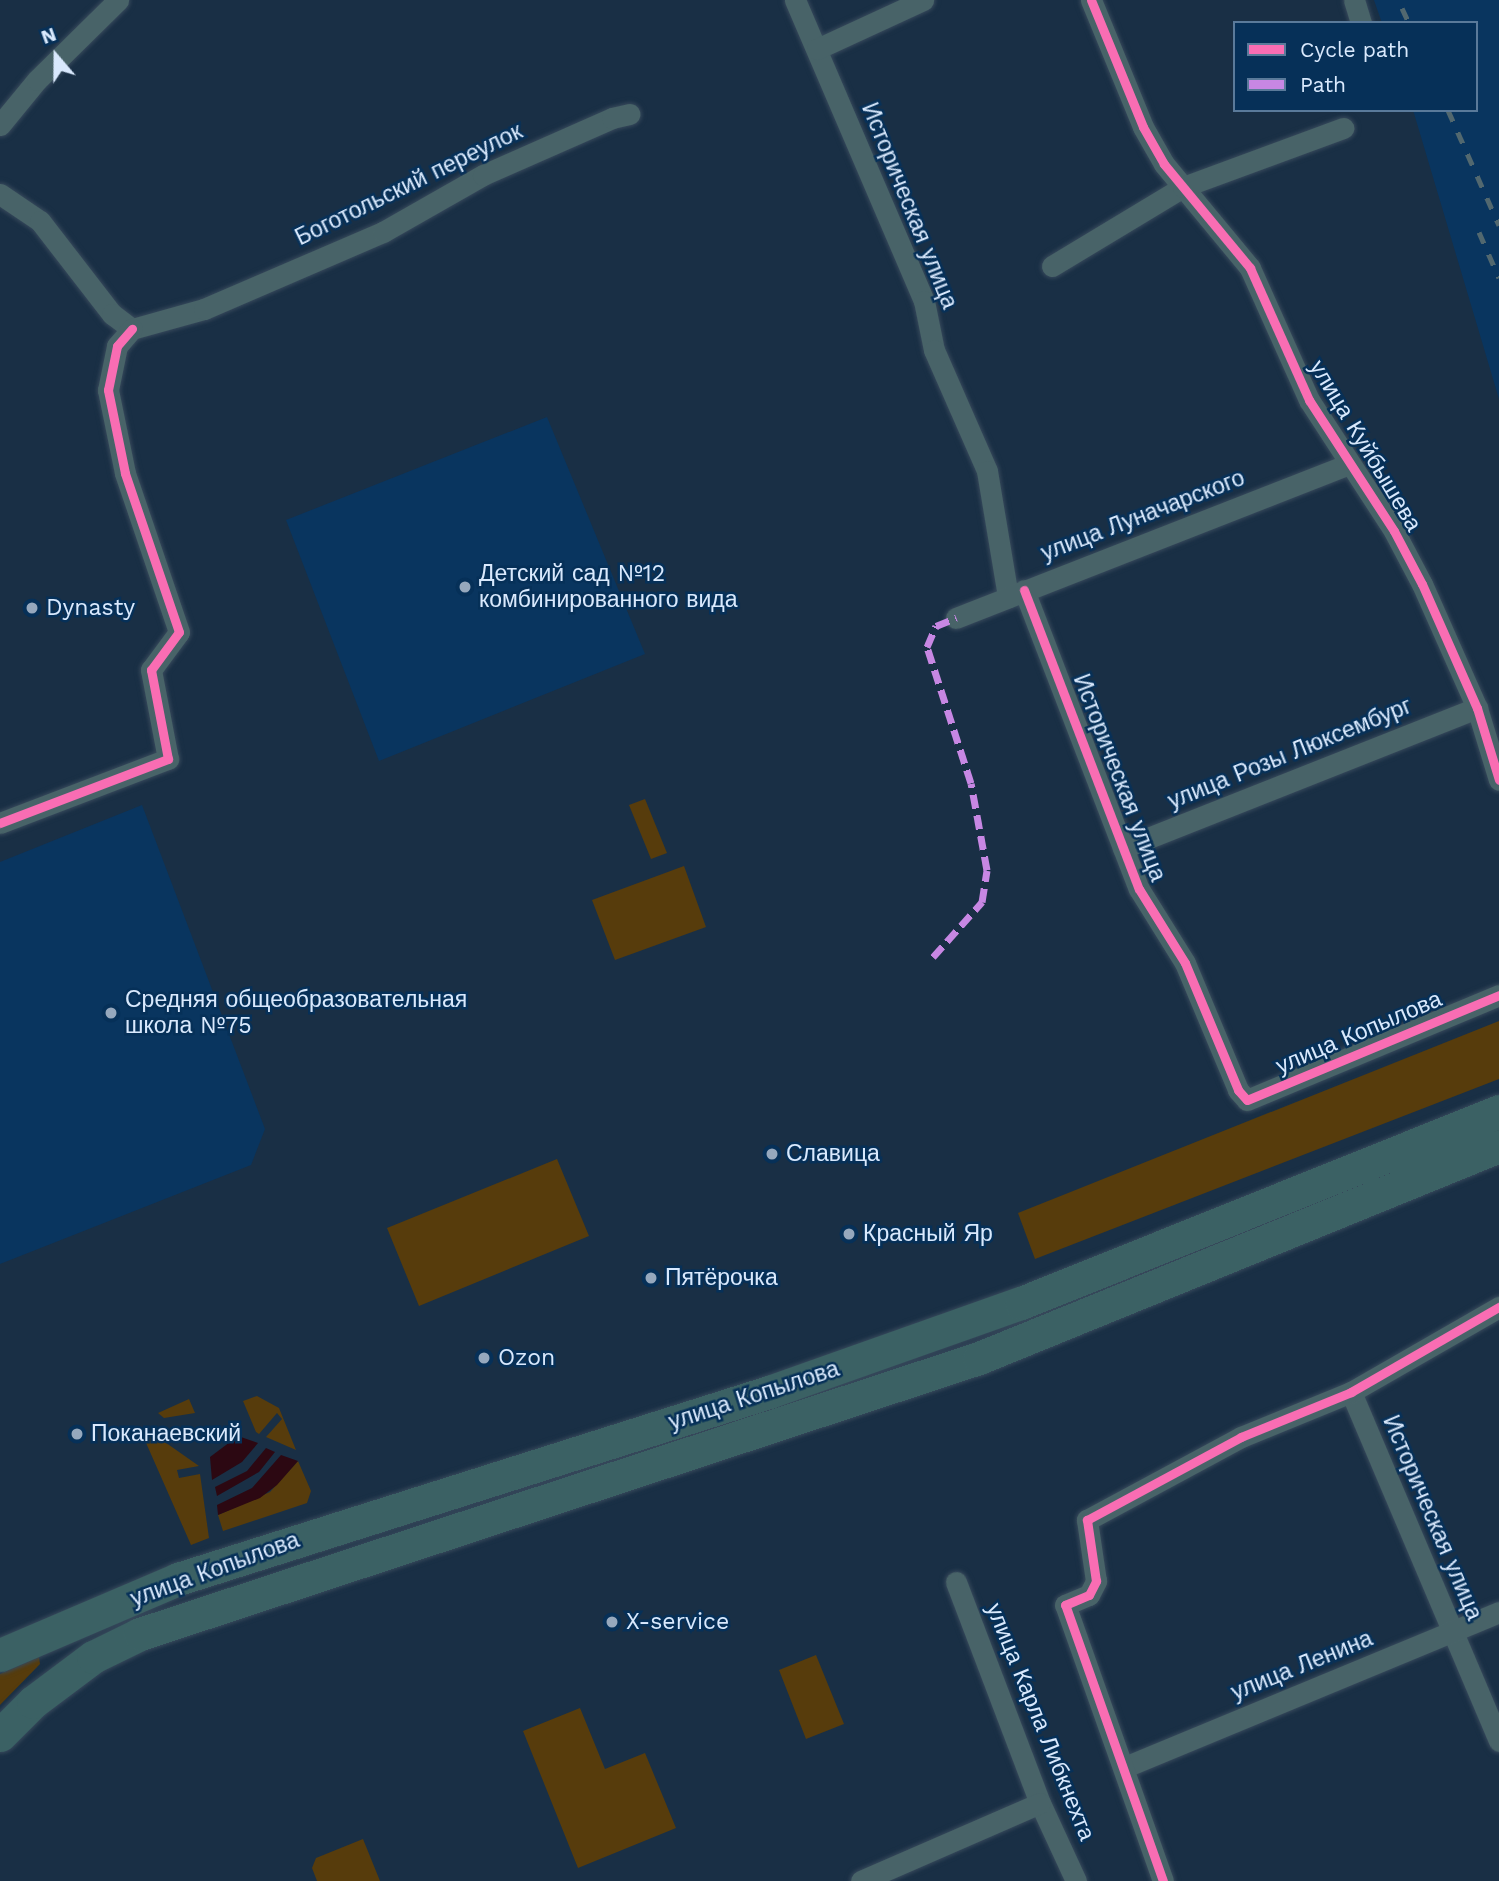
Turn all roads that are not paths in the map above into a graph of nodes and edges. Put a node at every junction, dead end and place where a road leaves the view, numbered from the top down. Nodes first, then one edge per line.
1 (118, 0) edge
2 (795, 0) edge
3 (923, 0) edge
4 (1091, 0) edge
5 (1354, 0) edge
6 (1360, 21) edge
7 (817, 49) junction
8 (631, 114) dead end
9 (0, 125) edge
10 (1343, 128) dead end
11 (1183, 187) junction
12 (0, 194) edge
13 (1052, 266) dead end
14 (132, 329) junction
15 (1349, 464) junction
16 (1016, 594) junction
17 (956, 618) dead end
18 (1477, 708) junction
19 (1499, 780) edge
20 (0, 824) edge
21 (1123, 848) junction
22 (1499, 995) edge
23 (1238, 1090) joint
24 (1499, 1111) edge
25 (1499, 1146) edge
26 (1499, 1307) edge
27 (1351, 1392) junction
28 (956, 1582) dead end
29 (1499, 1612) edge
30 (1452, 1632) junction
31 (0, 1655) edge
32 (0, 1735) edge
33 (1499, 1741) edge
34 (1125, 1767) junction
35 (1040, 1803) junction
36 (861, 1881) edge
37 (1076, 1881) edge
38 (1163, 1881) edge

1 - 9 street
2 - 7 street, Историческая улица
3 - 7 street
4 - 11 street, улица Куйбышева
5 - 6 street
7 - 16 street, Историческая улица
8 - 14 street, Боготольский переулок
10 - 11 street
11 - 13 street
11 - 15 street, улица Куйбышева
12 - 14 street
14 - 20 street
15 - 16 street, улица Луначарского
15 - 18 street, улица Куйбышева
16 - 17 street, улица Луначарского
16 - 21 street, Историческая улица
18 - 19 street, улица Куйбышева
18 - 21 street, улица Розы Люксембург
21 - 23 street, Историческая улица
22 - 23 street, улица Копылова
24 - 31 main road, улица Копылова
25 - 32 main road, улица Копылова
26 - 27 street
27 - 30 street, Историческая улица
27 - 34 street
28 - 35 street, улица Карла Либкнехта
29 - 30 street, улица Ленина
30 - 33 street, Историческая улица
30 - 34 street, улица Ленина
34 - 38 street
35 - 36 street
35 - 37 street, улица Карла Либкнехта

